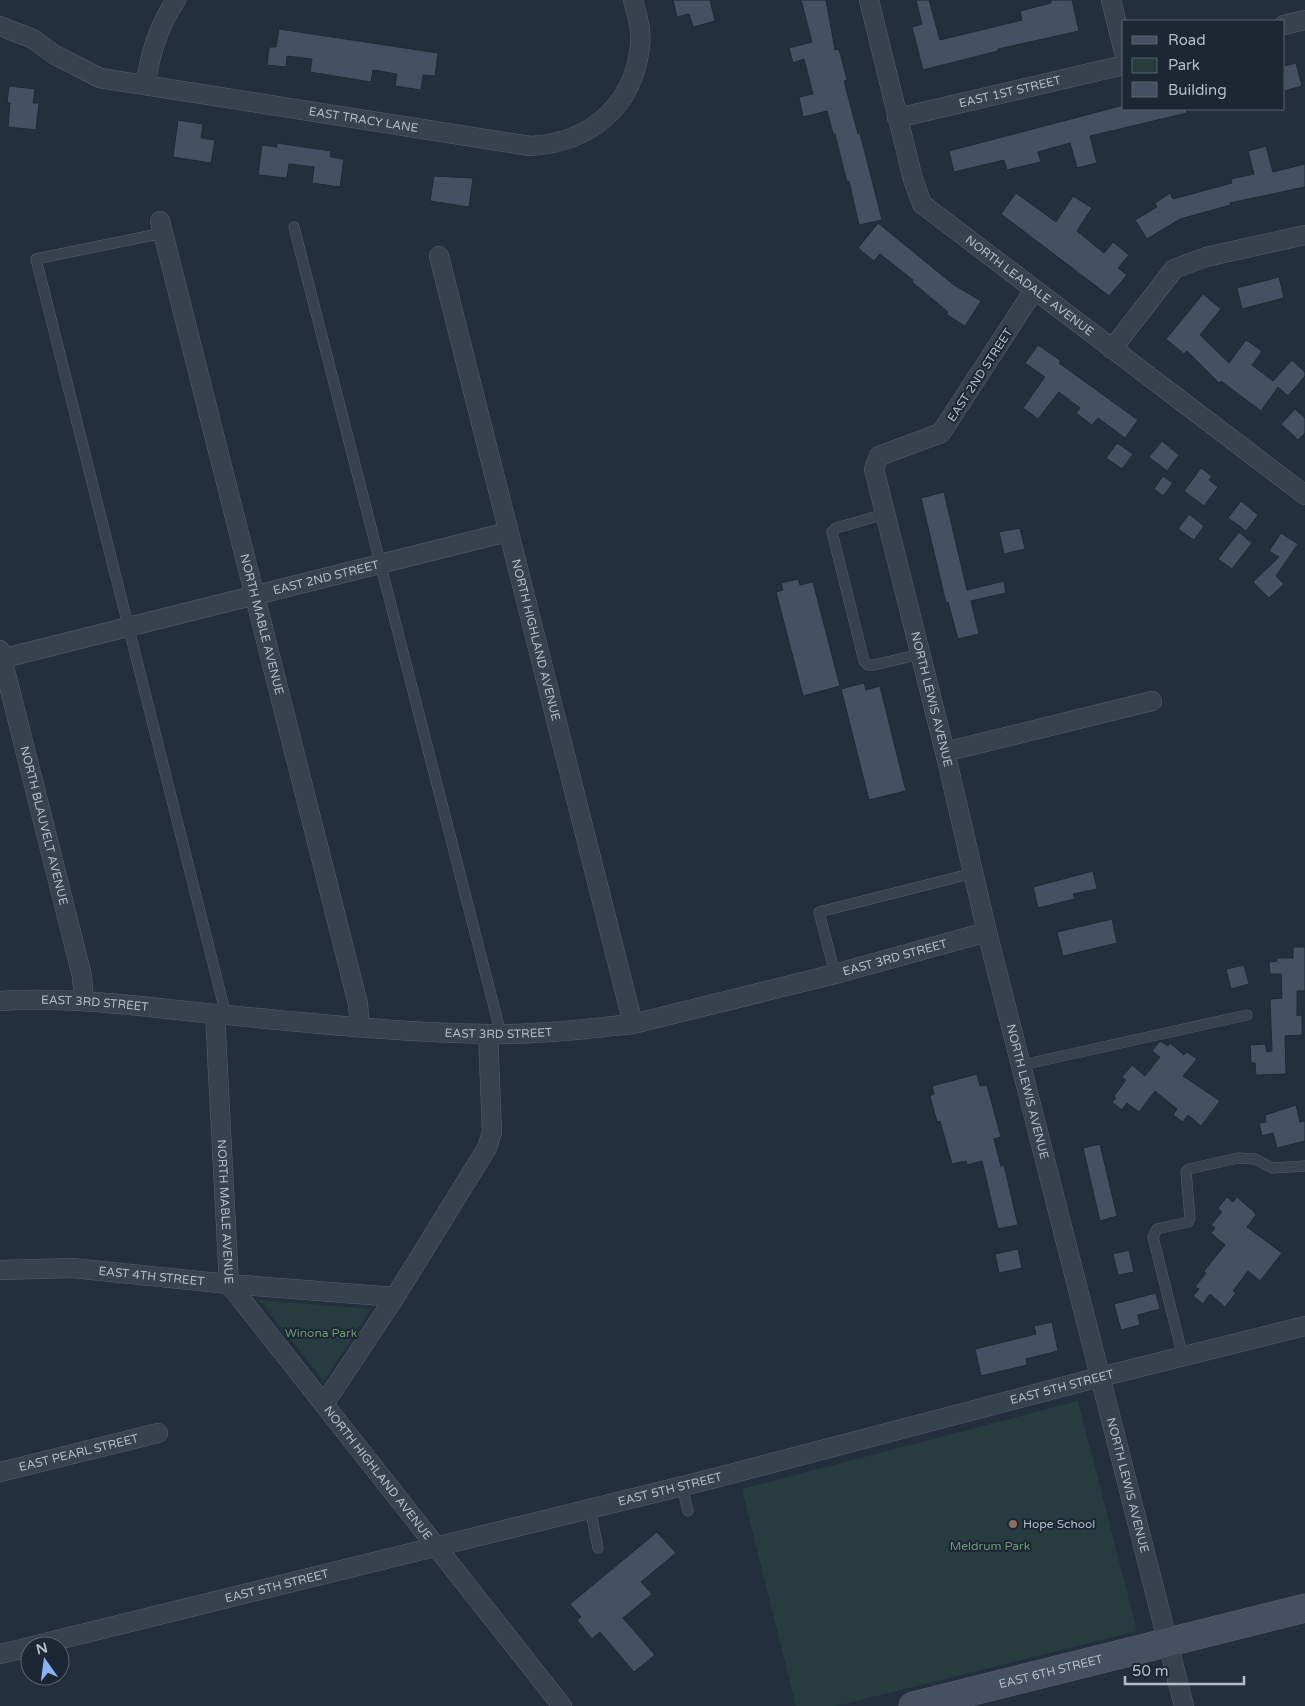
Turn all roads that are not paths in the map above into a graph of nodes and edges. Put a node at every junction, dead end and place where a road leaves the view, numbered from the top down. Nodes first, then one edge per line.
1 (176, 0) edge
2 (633, 0) edge
3 (869, 0) edge
4 (1111, 0) edge
5 (1305, 20) edge
6 (1285, 25) edge
7 (0, 26) edge
8 (1122, 44) edge
9 (1122, 65) edge
10 (146, 83) junction
11 (897, 118) junction
12 (162, 227) joint
13 (294, 227) dead end
14 (1305, 235) edge
15 (439, 256) dead end
16 (1034, 290) junction
17 (1112, 349) junction
18 (875, 478) joint
19 (1305, 495) edge
20 (885, 514) junction
21 (508, 532) junction
22 (381, 564) junction
23 (256, 595) junction
24 (130, 627) junction
25 (921, 654) junction
26 (1, 656) edge
27 (1152, 701) dead end
28 (946, 752) junction
29 (974, 873) junction
30 (987, 932) junction
31 (835, 974) junction
32 (0, 1001) edge
33 (84, 1001) junction
34 (220, 1015) junction
35 (1247, 1015) dead end
36 (633, 1024) junction
37 (360, 1027) junction
38 (495, 1034) junction
39 (1022, 1065) junction
40 (1305, 1166) edge
41 (0, 1270) edge
42 (229, 1284) junction
43 (395, 1297) junction
44 (1305, 1326) edge
45 (1184, 1357) junction
46 (1100, 1377) junction
47 (324, 1404) junction
48 (158, 1433) dead end
49 (0, 1472) edge
50 (682, 1486) junction
51 (590, 1508) junction
52 (688, 1511) dead end
53 (435, 1546) junction
54 (598, 1548) dead end
55 (1305, 1608) edge
56 (70, 1636) edge
57 (1168, 1642) junction
58 (20, 1649) edge
59 (0, 1654) edge
60 (929, 1704) edge
61 (562, 1706) edge
62 (1184, 1706) edge

1 - 10 street
2 - 10 street, EAST TRACY LANE
3 - 11 street, NORTH LEADALE AVENUE
4 - 8 street
5 - 6 street
7 - 10 street, EAST TRACY LANE
9 - 11 street, EAST 1ST STREET
11 - 16 street, NORTH LEADALE AVENUE
12 - 23 street, NORTH MABLE AVENUE
12 - 24 lane
13 - 22 lane
14 - 17 street
15 - 21 street, NORTH HIGHLAND AVENUE
16 - 17 street, NORTH LEADALE AVENUE
16 - 18 street, EAST 2ND STREET
17 - 19 street, NORTH LEADALE AVENUE
18 - 20 street, NORTH LEWIS AVENUE
20 - 25 street, NORTH LEWIS AVENUE
20 - 25 lane
21 - 22 street, EAST 2ND STREET
21 - 36 street, NORTH HIGHLAND AVENUE
22 - 23 street, EAST 2ND STREET
22 - 38 lane
23 - 24 street, EAST 2ND STREET
23 - 37 street, NORTH MABLE AVENUE
24 - 26 street, EAST 2ND STREET
24 - 34 lane
25 - 28 street, NORTH LEWIS AVENUE
26 - 33 street, NORTH BLAUVELT AVENUE
27 - 28 street
28 - 29 street, NORTH LEWIS AVENUE
29 - 30 street, NORTH LEWIS AVENUE
29 - 31 lane
30 - 31 street, EAST 3RD STREET
30 - 39 street, NORTH LEWIS AVENUE
31 - 36 street, EAST 3RD STREET
32 - 33 street, EAST 3RD STREET
33 - 34 street, EAST 3RD STREET
34 - 37 street, EAST 3RD STREET
34 - 42 street, NORTH MABLE AVENUE
35 - 39 lane
36 - 38 street, EAST 3RD STREET
37 - 38 street, EAST 3RD STREET
38 - 43 street, NORTH HIGHLAND AVENUE
39 - 46 street, NORTH LEWIS AVENUE
40 - 45 lane
41 - 42 street, EAST 4TH STREET
42 - 43 street, EAST 4TH STREET
42 - 47 street, NORTH MABLE AVENUE
43 - 47 street, NORTH HIGHLAND AVENUE
44 - 45 street, EAST 5TH STREET
45 - 46 street, EAST 5TH STREET
46 - 50 street, EAST 5TH STREET
46 - 57 street, NORTH LEWIS AVENUE
47 - 53 street, NORTH HIGHLAND AVENUE
48 - 49 street, EAST PEARL STREET
50 - 51 street, EAST 5TH STREET
50 - 52 lane
51 - 53 street, EAST 5TH STREET
51 - 54 lane
53 - 56 street, EAST 5TH STREET
53 - 61 street, NORTH HIGHLAND AVENUE
55 - 57 main road, EAST 6TH STREET
57 - 60 main road, EAST 6TH STREET
57 - 62 street, NORTH LEWIS AVENUE
58 - 59 street, EAST 5TH STREET

